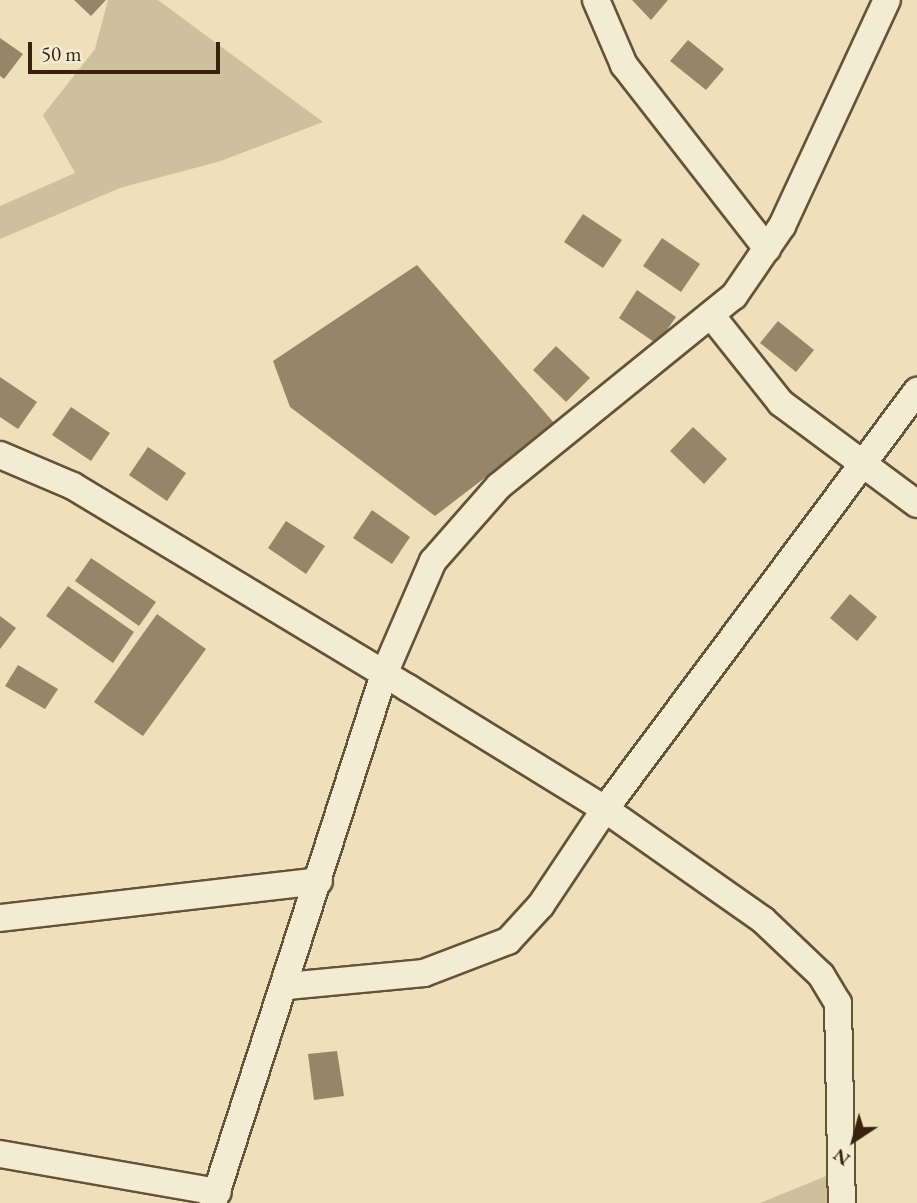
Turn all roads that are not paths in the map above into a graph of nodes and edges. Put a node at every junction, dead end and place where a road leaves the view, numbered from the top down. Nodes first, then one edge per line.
1 (596, 0) edge
2 (887, 0) edge
3 (767, 250) junction
4 (710, 315) junction
5 (917, 391) edge
6 (0, 455) edge
7 (861, 463) junction
8 (917, 504) edge
9 (384, 674) junction
10 (605, 809) junction
11 (319, 881) junction
12 (0, 918) edge
13 (287, 986) junction
14 (0, 1154) edge
15 (216, 1198) edge
16 (842, 1203) edge

1 - 3 street
2 - 3 street
3 - 4 street
4 - 7 street
4 - 9 street
5 - 7 street
6 - 9 street
7 - 8 street
7 - 10 street
9 - 10 street
9 - 11 street
10 - 13 street
10 - 16 street
11 - 12 street
11 - 13 street
13 - 15 street
14 - 15 street

